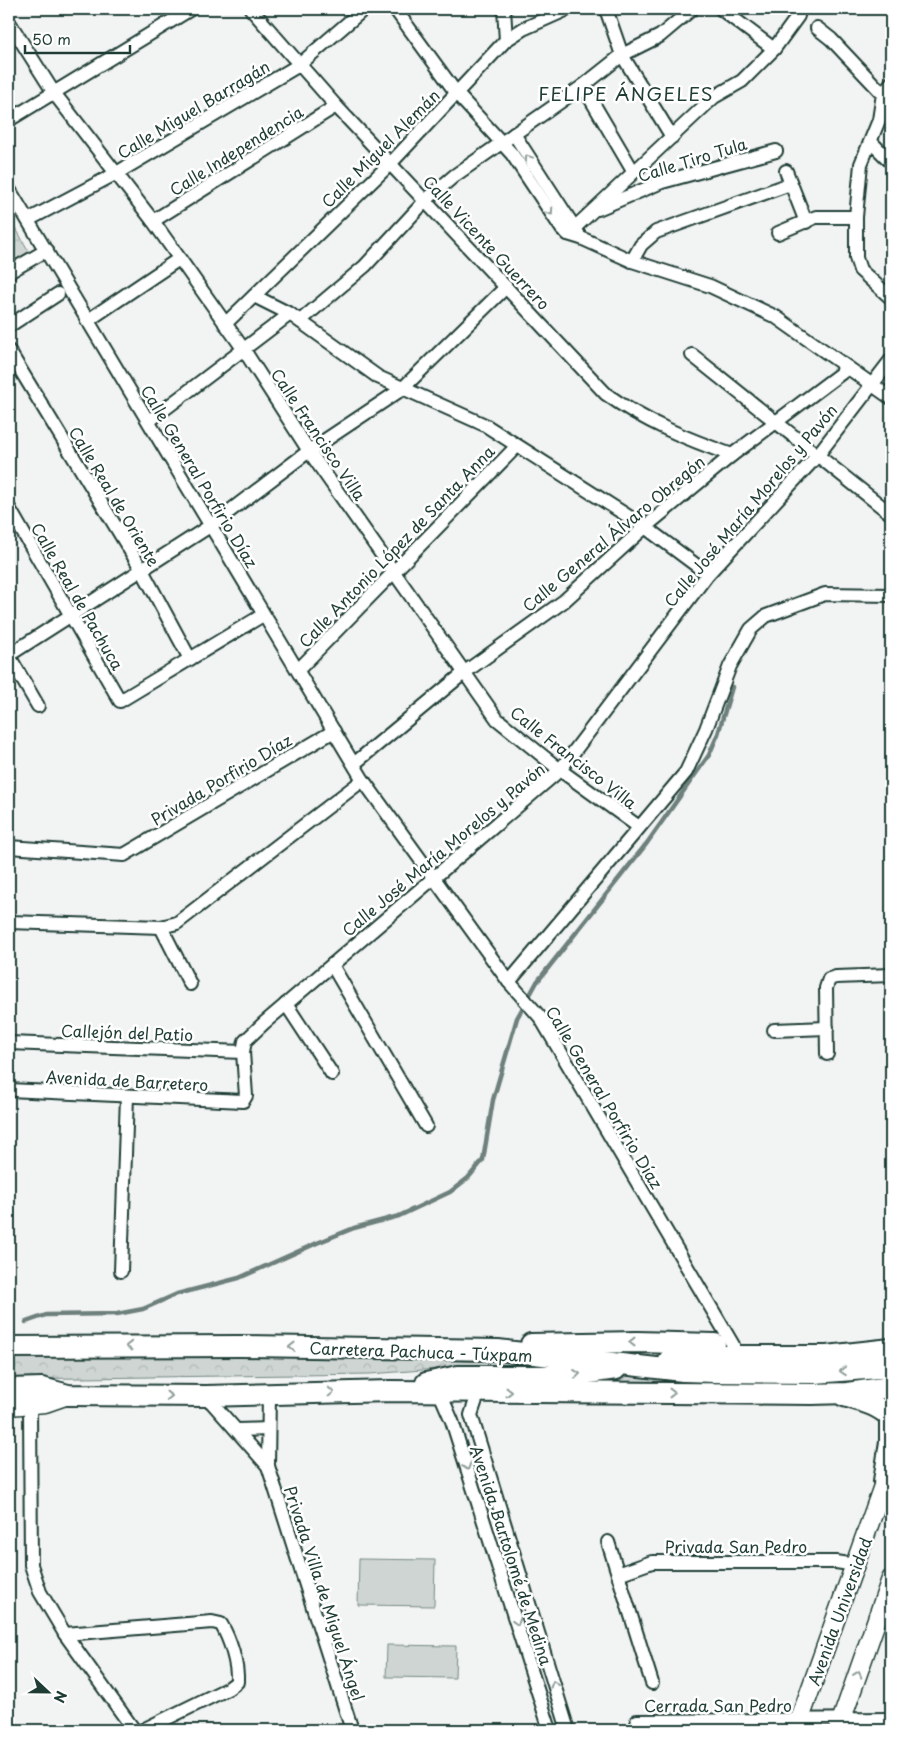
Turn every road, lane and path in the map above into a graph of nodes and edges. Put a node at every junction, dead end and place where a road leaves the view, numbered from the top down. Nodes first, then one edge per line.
1 (191, 9) edge
2 (251, 9) edge
3 (364, 9) edge
4 (395, 9) edge
5 (504, 9) edge
6 (568, 9) edge
7 (606, 9) edge
8 (692, 9) edge
9 (721, 9) edge
10 (798, 16) dead end
11 (9, 22) edge
12 (817, 28) dead end
13 (506, 40) junction
14 (774, 49) junction
15 (622, 55) junction
16 (300, 65) junction
17 (891, 83) edge
18 (583, 86) junction
19 (54, 93) junction
20 (457, 94) junction
21 (883, 94) junction
22 (336, 106) junction
23 (9, 120) edge
24 (514, 134) junction
25 (672, 137) junction
26 (871, 142) junction
27 (502, 143) junction
28 (776, 151) dead end
29 (891, 162) edge
30 (391, 163) junction
31 (786, 171) dead end
32 (633, 172) junction
33 (115, 174) junction
34 (790, 184) junction
35 (9, 189) edge
36 (542, 189) junction
37 (426, 200) junction
38 (590, 212) junction
39 (856, 217) junction
40 (28, 220) junction
41 (153, 221) junction
42 (806, 222) junction
43 (574, 233) junction
44 (778, 233) dead end
45 (47, 250) junction
46 (179, 259) junction
47 (632, 261) junction
48 (9, 272) edge
49 (506, 287) junction
50 (58, 294) dead end
51 (254, 296) junction
52 (891, 298) edge
53 (295, 317) junction
54 (87, 321) junction
55 (225, 324) junction
56 (9, 326) edge
57 (244, 350) junction
58 (9, 351) edge
59 (692, 354) dead end
60 (891, 360) edge
61 (848, 368) junction
62 (872, 385) junction
63 (402, 388) junction
64 (891, 398) edge
65 (149, 421) junction
66 (775, 422) junction
67 (517, 446) junction
68 (309, 451) junction
69 (732, 455) junction
70 (817, 456) junction
71 (9, 508) edge
72 (891, 514) edge
73 (210, 526) junction
74 (645, 527) junction
75 (142, 570) junction
76 (393, 572) junction
77 (708, 574) junction
78 (891, 595) edge
79 (70, 614) junction
80 (263, 615) junction
81 (9, 656) edge
82 (190, 659) junction
83 (299, 670) junction
84 (465, 672) junction
85 (38, 706) dead end
86 (334, 731) junction
87 (355, 763) junction
88 (560, 770) junction
89 (363, 780) junction
90 (639, 827) junction
91 (9, 847) edge
92 (435, 878) junction
93 (9, 922) edge
94 (160, 927) junction
95 (332, 965) junction
96 (891, 975) edge
97 (190, 984) dead end
98 (512, 986) junction
99 (286, 1004) junction
100 (827, 1028) junction
101 (774, 1030) dead end
102 (9, 1043) edge
103 (244, 1047) junction
104 (827, 1054) dead end
105 (332, 1074) dead end
106 (9, 1090) edge
107 (127, 1096) junction
108 (426, 1126) dead end
109 (121, 1271) dead end
110 (891, 1339) edge
111 (733, 1345) junction
112 (9, 1347) edge
113 (891, 1349) edge
114 (498, 1350) junction
115 (642, 1365) junction
116 (891, 1367) edge
117 (891, 1387) edge
118 (9, 1389) edge
119 (390, 1391) junction
120 (439, 1391) junction
121 (479, 1392) junction
122 (832, 1393) junction
123 (269, 1394) junction
124 (68, 1395) junction
125 (206, 1396) junction
126 (9, 1406) edge
127 (30, 1406) junction
128 (268, 1429) junction
129 (237, 1430) junction
130 (268, 1466) junction
131 (888, 1472) edge
132 (608, 1542) dead end
133 (856, 1565) junction
134 (618, 1574) junction
135 (891, 1579) edge
136 (526, 1588) junction
137 (509, 1594) junction
138 (65, 1634) junction
139 (652, 1683) dead end
140 (891, 1719) edge
141 (637, 1721) dead end
142 (798, 1725) edge
143 (840, 1725) edge
144 (134, 1730) edge
145 (142, 1730) edge
146 (352, 1730) edge
147 (550, 1730) edge
148 (568, 1730) edge

1 - 19 street
2 - 16 street, Calle Vicente Guerrero
3 - 16 street, Calle Miguel Barragán
4 - 20 street
5 - 13 street
6 - 13 street, Calle Miguel Alemán
7 - 15 street
8 - 15 street
9 - 14 street
10 - 14 street
11 - 19 street, Calle Francisco Villa
12 - 21 street
13 - 20 street, Calle Miguel Alemán
14 - 25 street
15 - 18 street
15 - 25 street
16 - 22 street, Calle Vicente Guerrero
16 - 33 street, Calle Miguel Barragán
17 - 21 street
18 - 24 street
18 - 32 street
19 - 23 street
19 - 33 street, Calle Francisco Villa
20 - 27 street
20 - 30 street, Calle Miguel Alemán
21 - 26 street
22 - 30 street, Calle Vicente Guerrero
22 - 41 street, Calle Independencia
24 - 27 street
36 -> 24 street
25 - 32 street
26 - 29 street
26 - 39 street
27 - 36 street
27 - 37 street
28 - 38 street, Calle Tiro Tula
30 - 37 street, Calle Vicente Guerrero
30 - 51 street, Calle Miguel Alemán
31 - 34 street
32 - 38 street
33 - 40 street, Calle Miguel Barragán
33 - 41 street, Calle Francisco Villa
34 - 42 street
34 - 47 street
35 - 40 street, Calle General Porfirio Díaz
36 - 43 street
37 - 49 street, Calle Vicente Guerrero
37 - 53 street
38 - 43 street
39 - 42 street
39 - 52 street
40 - 45 street, Calle General Porfirio Díaz
41 - 46 street, Calle Francisco Villa
42 - 44 street
43 - 47 street
45 - 48 street
45 - 54 street, Calle General Porfirio Díaz
46 - 54 street
46 - 55 street, Calle Francisco Villa
47 - 61 street
49 - 63 street
49 - 69 street, Calle Vicente Guerrero
50 - 56 street
51 - 53 street
51 - 55 street, Calle Miguel Alemán
53 - 57 street
53 - 63 street
54 - 65 street, Calle General Porfirio Díaz
55 - 57 street, Calle Francisco Villa
57 - 65 street
57 - 68 street, Calle Francisco Villa
58 - 75 street, Calle Real de Oriente
59 - 66 street
60 - 62 street
61 - 62 street
61 - 66 street, Calle General Álvaro Obregón
62 - 64 street
62 - 70 street, Calle José María Morelos y Pavón
63 - 67 street
63 - 68 street
65 - 73 street, Calle General Porfirio Díaz
66 - 69 street, Calle General Álvaro Obregón
66 - 70 street
67 - 74 street
67 - 76 street, Calle Antonio López de Santa Anna
68 - 73 street
68 - 76 street, Calle Francisco Villa
69 - 74 street, Calle General Álvaro Obregón
70 - 72 street
70 - 77 street, Calle José María Morelos y Pavón
71 - 79 street, Calle Real de Pachuca
73 - 75 street
73 - 80 street, Calle General Porfirio Díaz
74 - 77 street
74 - 84 street, Calle General Álvaro Obregón
75 - 79 street
75 - 82 street, Calle Real de Oriente
76 - 83 street, Calle Antonio López de Santa Anna
76 - 84 street, Calle Francisco Villa
77 - 88 street, Calle José María Morelos y Pavón
78 - 90 street
79 - 81 street
79 - 82 street, Calle Real de Pachuca
80 - 82 street
80 - 83 street, Calle General Porfirio Díaz
81 - 85 street
83 - 86 street, Calle General Porfirio Díaz
84 - 87 street, Calle General Álvaro Obregón
84 - 88 street, Calle Francisco Villa
86 - 87 street, Calle General Porfirio Díaz
86 - 91 street, Privada Porfirio Díaz
87 - 89 street, Calle General Porfirio Díaz
88 - 90 street, Calle Francisco Villa
88 - 92 street, Calle José María Morelos y Pavón
89 - 92 street, Calle General Porfirio Díaz
89 - 94 street
90 - 98 street
92 - 95 street, Calle José María Morelos y Pavón
92 - 98 street, Calle General Porfirio Díaz
93 - 94 street
94 - 97 street
95 - 99 street, Calle José María Morelos y Pavón
95 - 108 street
96 - 100 street
98 - 111 street, Calle General Porfirio Díaz
99 - 103 street, Calle José María Morelos y Pavón
99 - 105 street
100 - 101 street
100 - 104 street
102 - 103 street, Callejón del Patio
103 - 107 street, Avenida de Barretero
106 - 107 street, Avenida de Barretero
107 - 109 street
110 - 111 main road
111 -> 114 main road
114 -> 112 main road, Carretera Pachuca - Túxpam
113 - 115 main road
114 - 115 main road, Carretera Pachuca - Túxpam
116 -> 115 main road, Carretera Pachuca - Túxpam
119 -> 115 main road
117 - 122 main road
118 - 124 main road
119 - 120 main road
123 -> 119 main road
120 - 121 main road
120 -> 137 street, Avenida Bartolomé de Medina
121 -> 122 main road
121 - 136 street, Avenida Bartolomé de Medina
122 - 131 main road
123 - 125 main road
123 - 128 street, Privada Villa de Miguel Ángel
124 -> 125 main road
124 - 127 main road
125 - 129 street, Privada Villa de Miguel Ángel
126 - 127 main road
127 - 138 street
128 - 129 street
128 - 130 street, Privada Villa de Miguel Ángel
129 - 130 street, Privada Villa de Miguel Ángel
130 - 146 street, Privada Villa de Miguel Ángel
131 - 133 main road, Avenida Universidad
132 - 134 street
133 - 134 street, Privada San Pedro
133 - 142 main road, Avenida Universidad
134 - 139 street
143 -> 135 main road
136 - 137 street
148 -> 136 street, Avenida Bartolomé de Medina
137 -> 147 street, Avenida Bartolomé de Medina
138 - 144 street
138 - 145 street
140 - 143 street, Cerrada San Pedro
141 - 142 street, Cerrada San Pedro
142 - 143 street, Cerrada San Pedro

